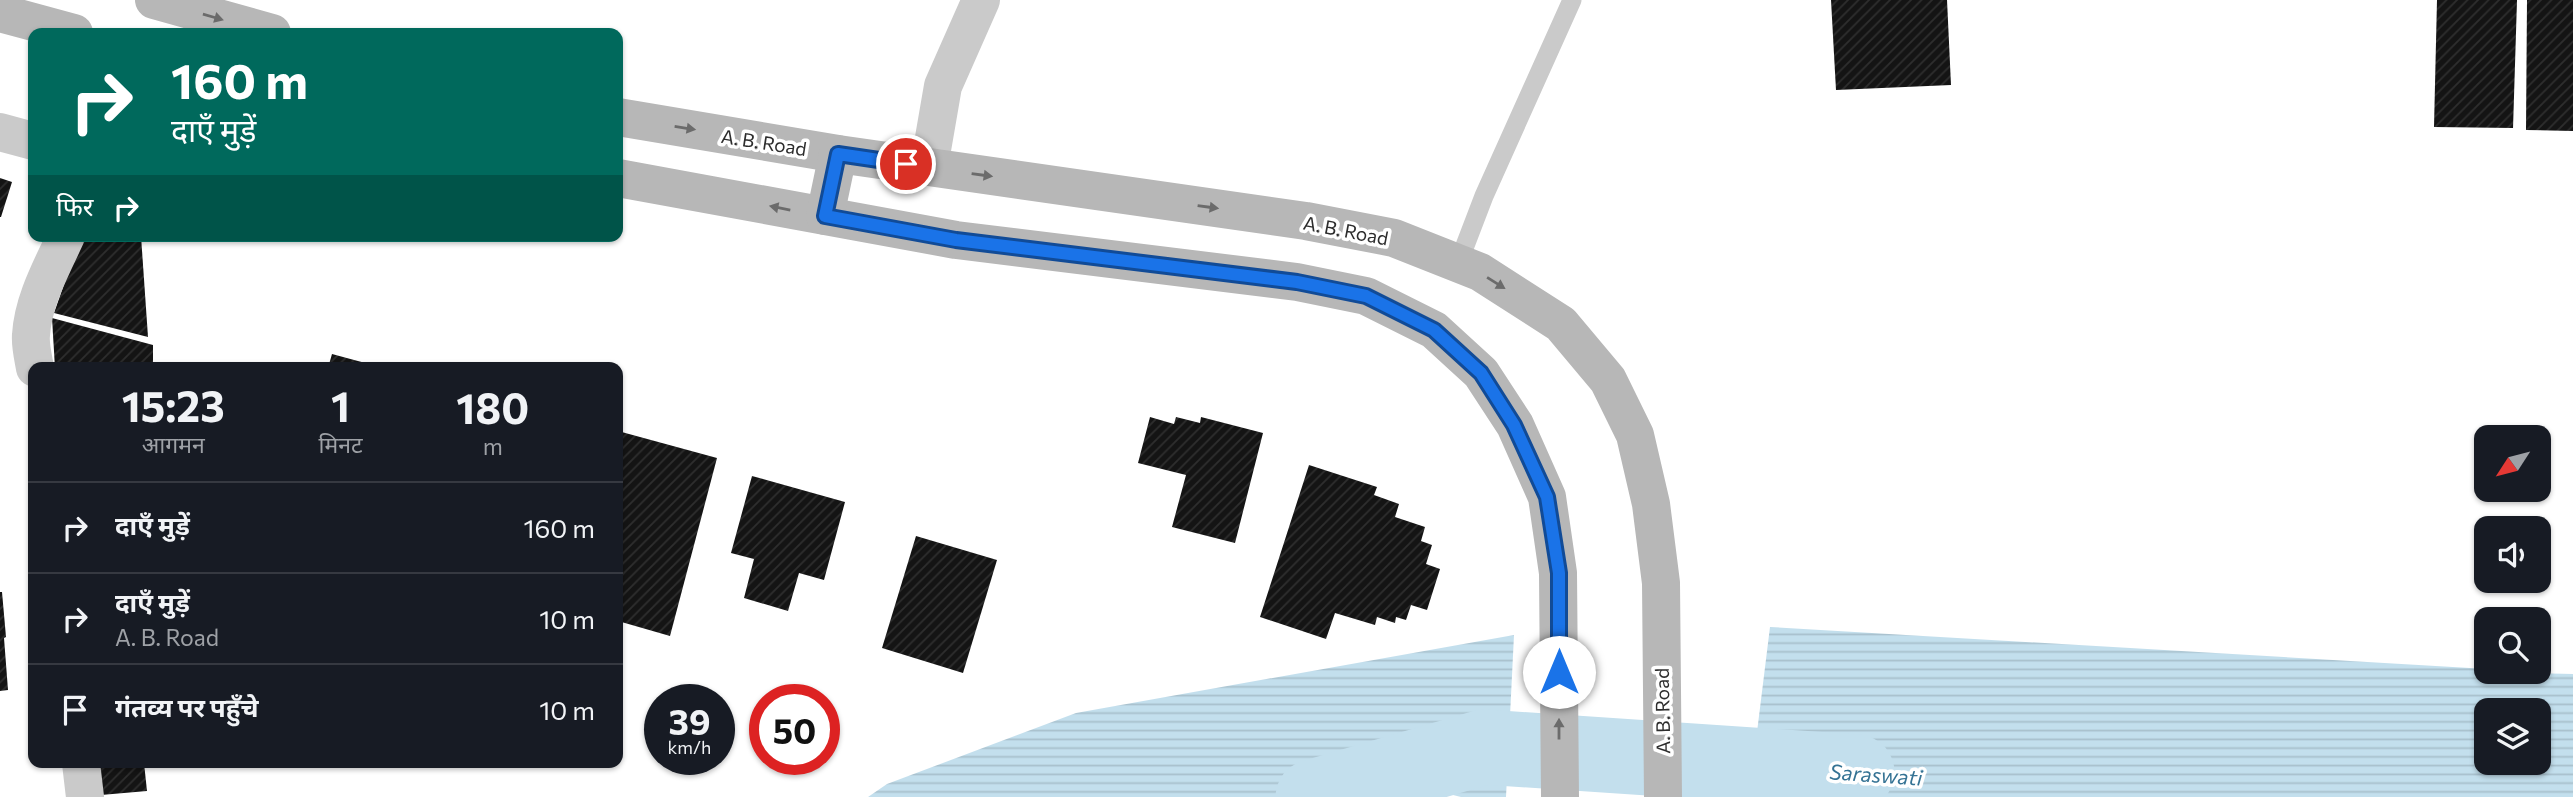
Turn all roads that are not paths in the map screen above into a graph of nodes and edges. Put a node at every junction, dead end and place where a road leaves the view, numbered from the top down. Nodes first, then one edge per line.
1 (154, 0) edge
2 (981, 0) edge
3 (1572, 0) edge
4 (0, 13) edge
5 (56, 28) edge
6 (254, 28) edge
7 (623, 118) edge
8 (0, 132) edge
9 (28, 140) edge
10 (838, 154) junction
11 (929, 167) junction
12 (623, 179) edge
13 (825, 216) junction
14 (63, 242) edge
15 (1458, 264) junction
16 (33, 362) edge
17 (82, 768) edge
18 (85, 797) edge
19 (1560, 797) edge
20 (1663, 797) edge

1 -> 6 main road
2 - 11 street
3 - 15 lane
4 - 5 main road
7 -> 10 main road, A. B. Road
8 - 9 street
10 - 11 main road, A. B. Road
10 - 13 main road
11 -> 15 main road, A. B. Road
13 -> 12 main road
19 -> 13 main road
14 - 16 street
15 -> 20 main road, A. B. Road
17 - 18 street

